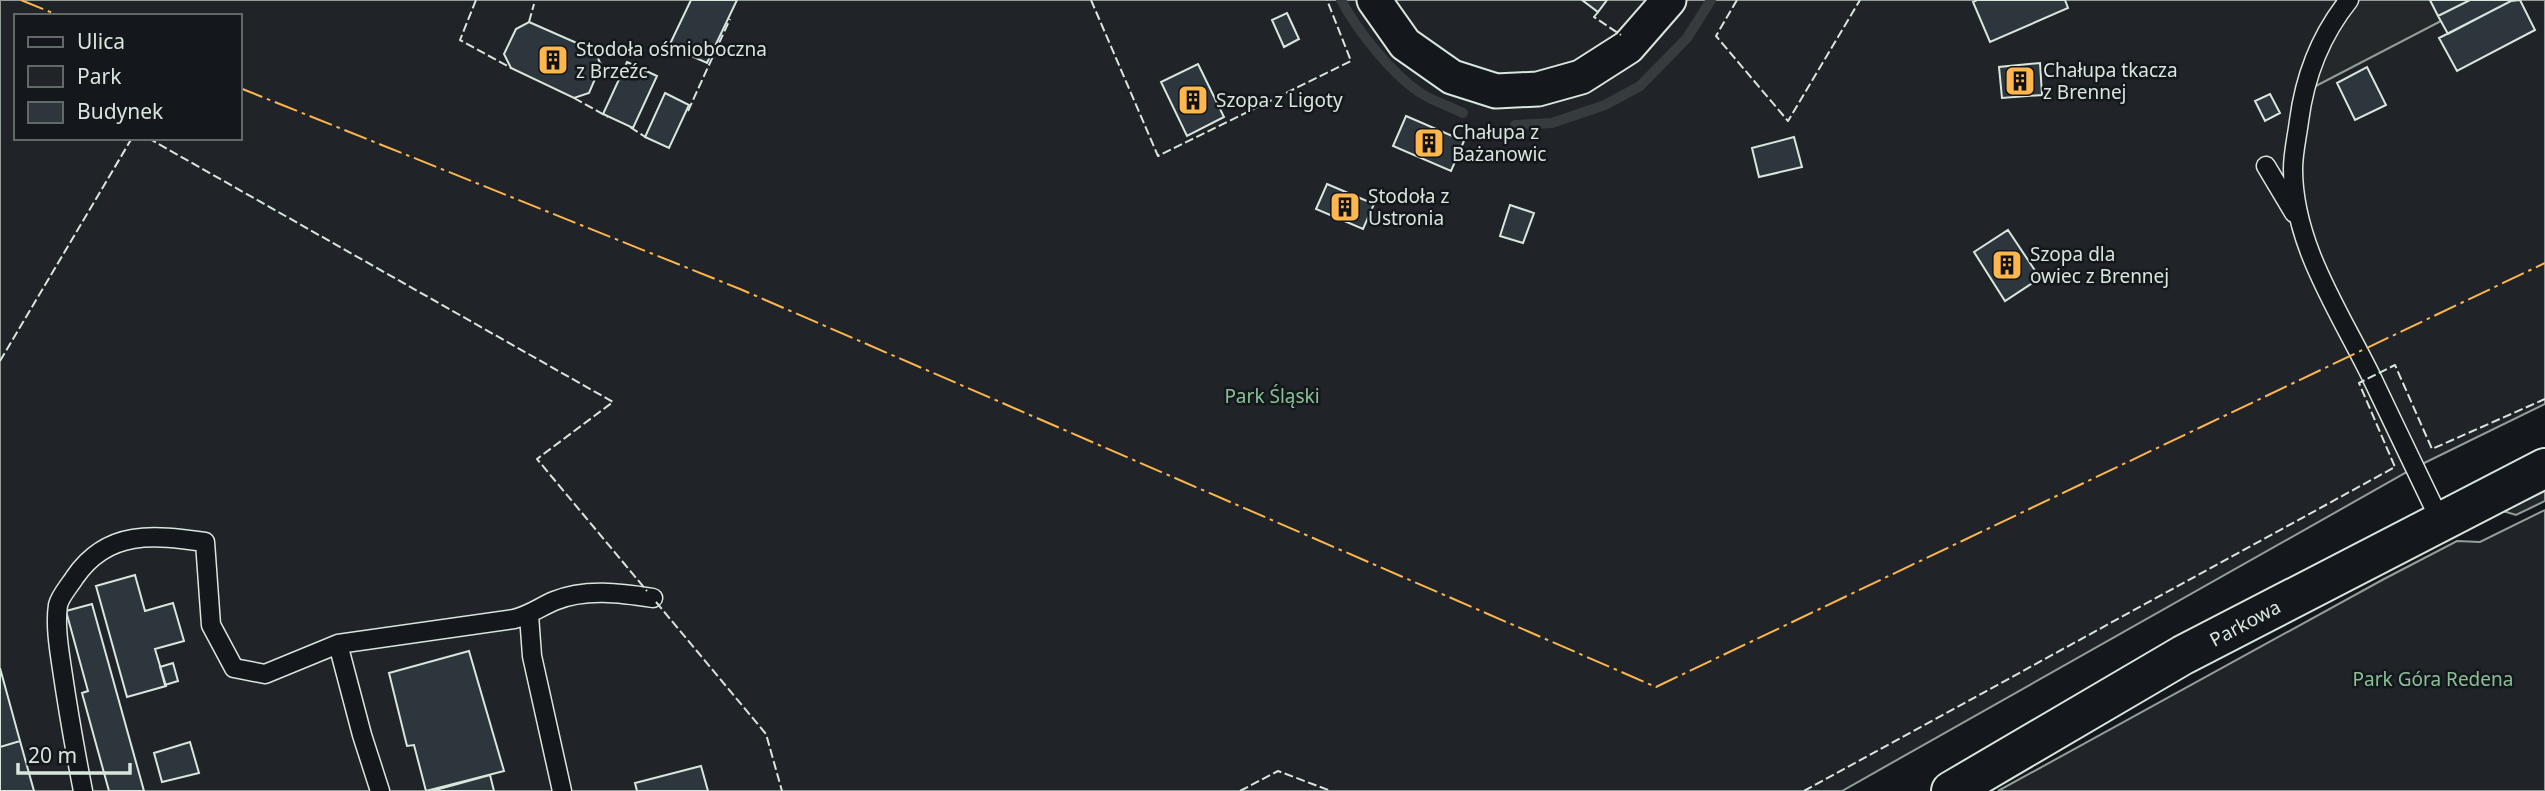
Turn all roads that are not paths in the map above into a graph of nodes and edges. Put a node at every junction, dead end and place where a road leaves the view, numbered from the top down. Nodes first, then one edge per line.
1 (1374, 0) edge
2 (1668, 0) edge
3 (2349, 0) edge
4 (2266, 166) dead end
5 (2300, 222) junction
6 (2545, 468) edge
7 (2440, 520) junction
8 (653, 598) dead end
9 (529, 615) junction
10 (338, 644) junction
11 (83, 791) edge
12 (380, 791) edge
13 (562, 791) edge
14 (1951, 791) edge

1 - 2 street
3 - 5 lane
4 - 5 lane
5 - 7 lane
6 - 7 street, Parkowa
7 - 14 street, Parkowa
8 - 9 lane
9 - 10 lane
9 - 13 lane
10 - 11 lane
10 - 12 lane

